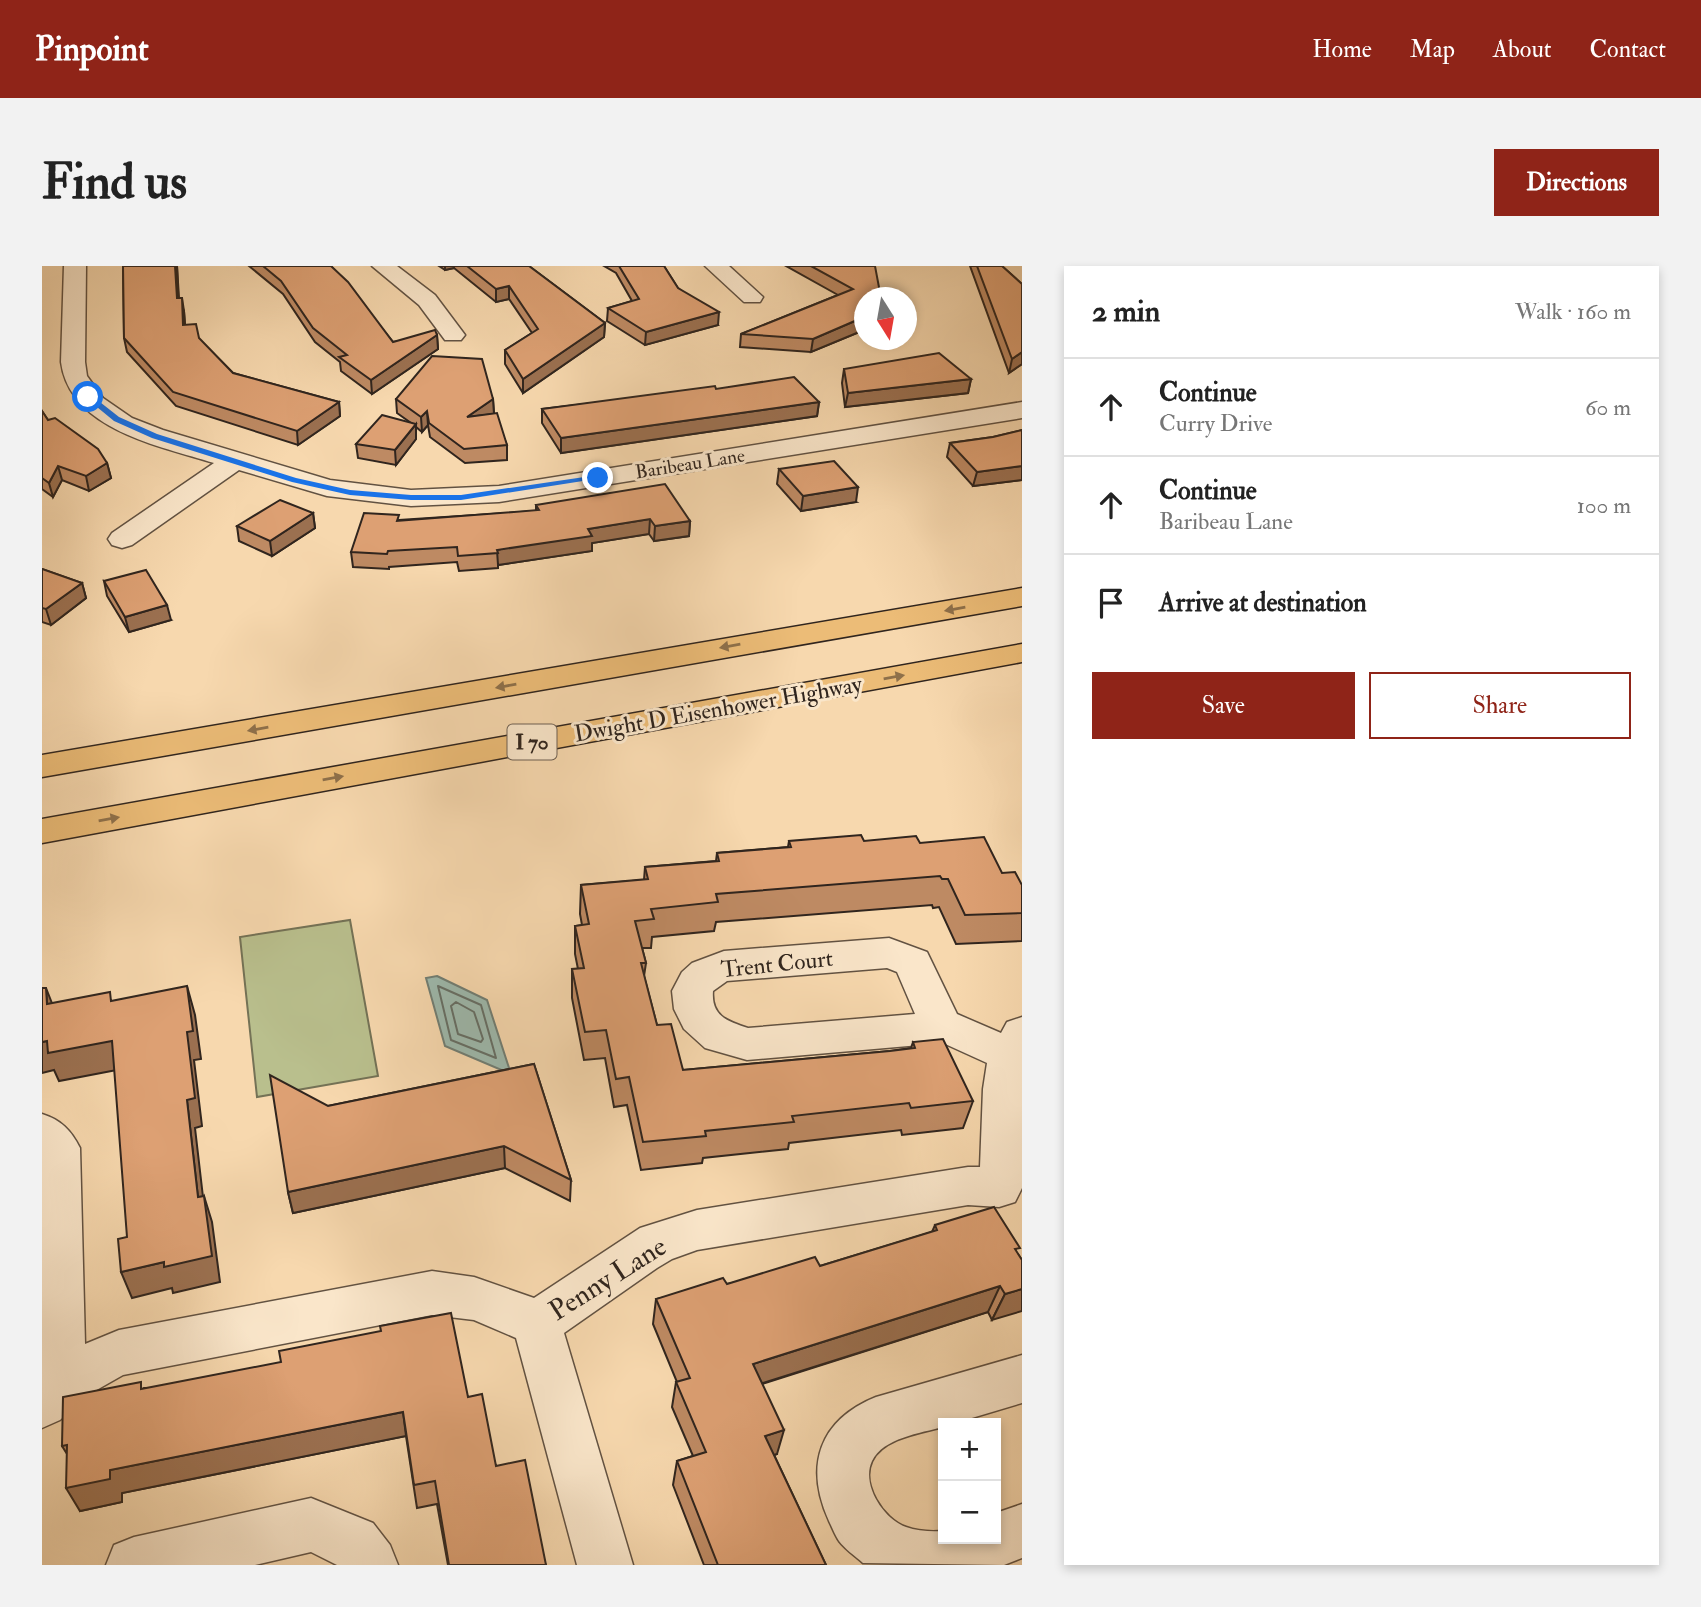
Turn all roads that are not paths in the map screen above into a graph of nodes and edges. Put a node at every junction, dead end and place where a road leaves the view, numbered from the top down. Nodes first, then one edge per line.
1 (75, 266) edge
2 (383, 266) edge
3 (716, 266) edge
4 (752, 297) dead end
5 (453, 335) dead end
6 (1022, 411) edge
7 (234, 461) junction
8 (122, 539) dead end
9 (1022, 597) edge
10 (1022, 653) edge
11 (42, 766) edge
12 (42, 831) edge
13 (942, 1027) junction
14 (1016, 1044) edge
15 (42, 1132) edge
16 (1010, 1199) edge
17 (537, 1324) junction
18 (1017, 1378) edge
19 (48, 1390) edge
20 (1022, 1531) edge
21 (134, 1565) edge
22 (370, 1565) edge
23 (605, 1565) edge

1 - 7 street, Baribeau Lane
2 - 5 street
3 - 4 street
6 - 7 street, Baribeau Lane
7 - 8 street
9 -> 11 highway
12 -> 10 highway, Dwight D Eisenhower Highway / I 70
13 - 13 street, Trent Court
13 - 14 street, Trent Court
14 - 16 street, Penny Lane
15 - 19 street
16 - 17 street, Penny Lane
17 - 19 street, Penny Lane
17 - 23 street
18 - 20 street
21 - 22 street

